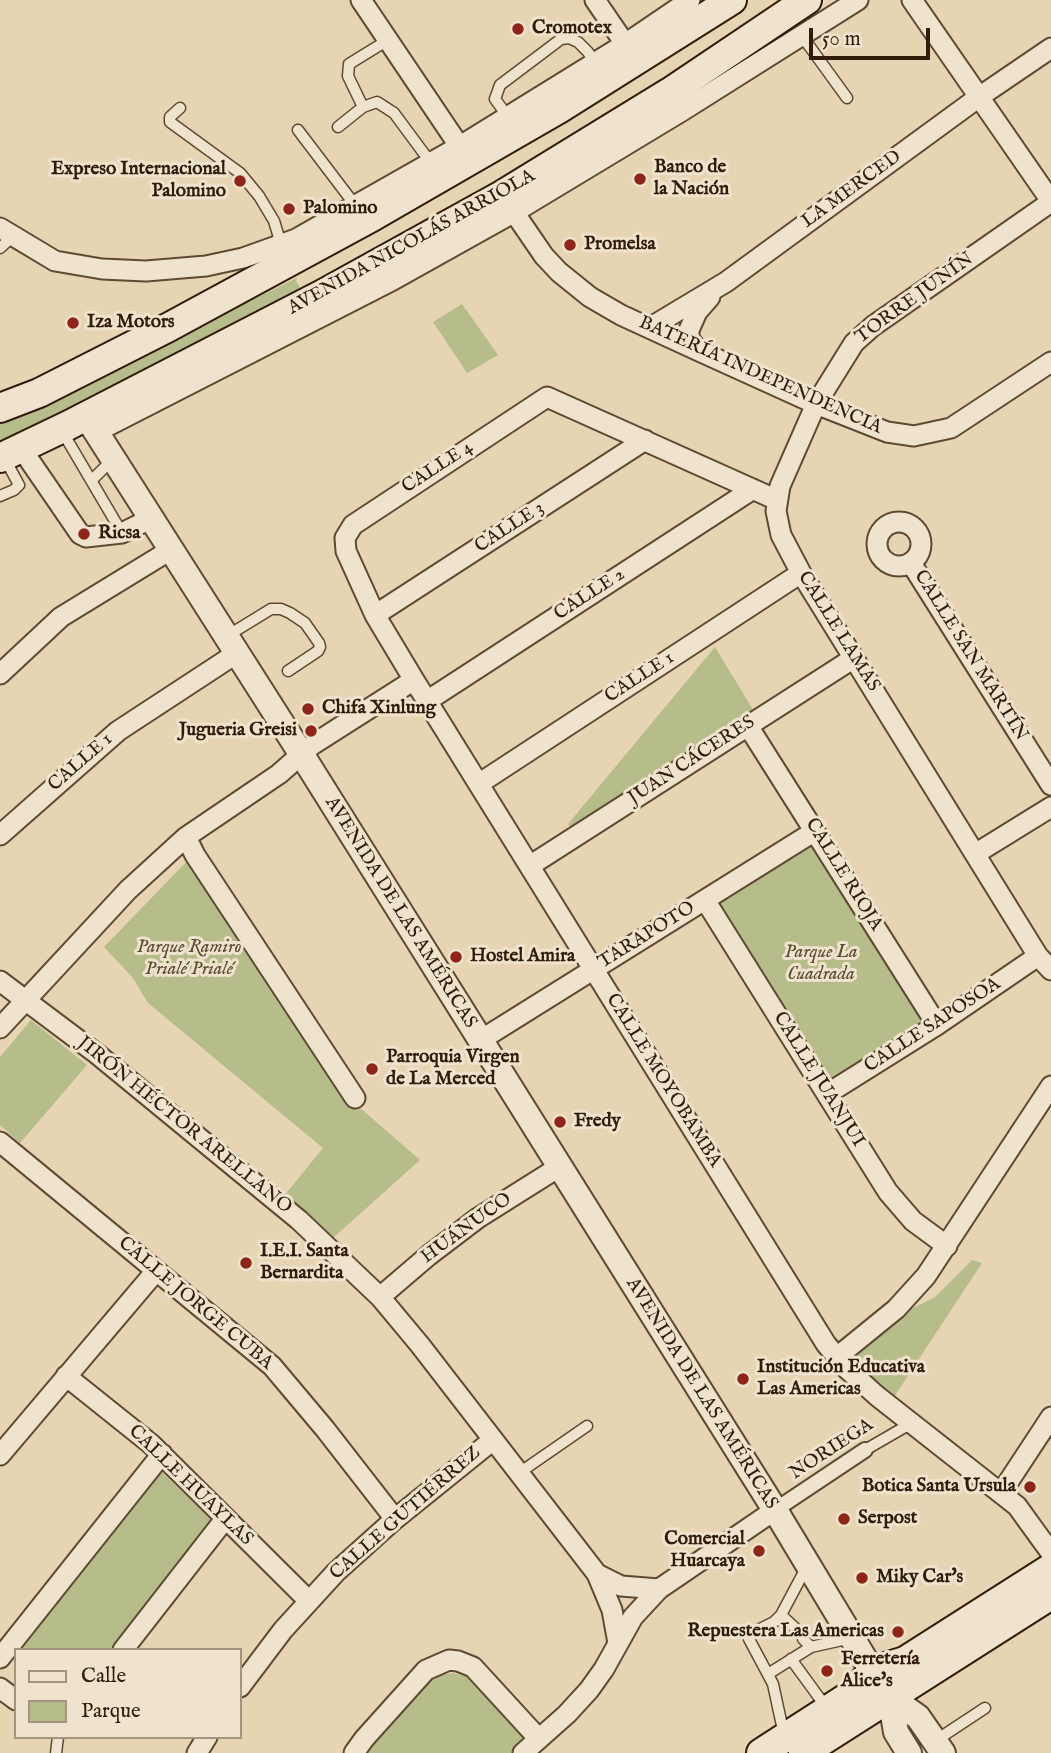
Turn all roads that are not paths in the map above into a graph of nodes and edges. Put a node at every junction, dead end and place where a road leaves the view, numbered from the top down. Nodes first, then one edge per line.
1 (361, 0) edge
2 (595, 0) edge
3 (690, 0) edge
4 (732, 0) edge
5 (807, 0) edge
6 (858, 0) edge
7 (912, 0) edge
8 (802, 36) junction
9 (388, 40) junction
10 (1051, 48) edge
11 (631, 53) junction
12 (595, 63) junction
13 (979, 97) junction
14 (846, 98) dead end
15 (363, 107) junction
16 (180, 108) dead end
17 (508, 117) junction
18 (338, 127) dead end
19 (298, 130) dead end
20 (465, 154) junction
21 (431, 163) junction
22 (1051, 202) edge
23 (508, 204) junction
24 (355, 205) junction
25 (4, 238) edge
26 (292, 247) junction
27 (726, 282) junction
28 (321, 295) junction
29 (650, 327) junction
30 (698, 350) junction
31 (1051, 362) edge
32 (816, 404) junction
33 (0, 408) edge
34 (91, 424) junction
35 (61, 429) junction
36 (645, 440) junction
37 (8, 454) edge
38 (113, 459) junction
39 (92, 480) junction
40 (752, 489) junction
41 (0, 496) edge
42 (777, 500) junction
43 (152, 518) junction
44 (122, 533) junction
45 (172, 549) junction
46 (346, 551) joint
47 (911, 563) dead end
48 (801, 573) junction
49 (375, 615) junction
50 (232, 644) junction
51 (854, 658) junction
52 (288, 671) dead end
53 (0, 674) edge
54 (414, 680) junction
55 (427, 702) junction
56 (748, 726) junction
57 (302, 755) junction
58 (480, 783) junction
59 (1051, 785) edge
60 (1051, 807) edge
61 (815, 831) junction
62 (0, 835) edge
63 (186, 837) junction
64 (975, 854) junction
65 (531, 864) junction
66 (705, 900) junction
67 (1044, 963) edge
68 (595, 970) junction
69 (0, 981) edge
70 (25, 1000) junction
71 (937, 1025) junction
72 (0, 1028) edge
73 (480, 1041) junction
74 (1051, 1086) edge
75 (827, 1094) junction
76 (355, 1098) dead end
77 (0, 1142) edge
78 (559, 1167) junction
79 (947, 1246) junction
80 (156, 1271) junction
81 (380, 1297) junction
82 (837, 1357) junction
83 (66, 1376) junction
84 (1051, 1417) edge
85 (910, 1424) junction
86 (587, 1426) dead end
87 (493, 1440) junction
88 (865, 1450) joint
89 (162, 1454) junction
90 (0, 1455) edge
91 (519, 1473) junction
92 (1001, 1493) junction
93 (775, 1510) junction
94 (225, 1518) junction
95 (395, 1519) junction
96 (1051, 1553) edge
97 (807, 1564) junction
98 (1051, 1568) edge
99 (597, 1574) junction
100 (659, 1589) junction
101 (1051, 1595) edge
102 (309, 1601) junction
103 (781, 1615) junction
104 (795, 1628) dead end
105 (852, 1638) junction
106 (618, 1643) junction
107 (125, 1648) edge
108 (0, 1658) edge
109 (791, 1660) junction
110 (873, 1671) junction
111 (768, 1674) junction
112 (242, 1684) edge
113 (890, 1697) junction
114 (985, 1708) dead end
115 (828, 1710) junction
116 (539, 1739) junction
117 (794, 1745) edge
118 (939, 1747) edge
119 (354, 1753) edge
120 (523, 1753) edge
121 (761, 1753) edge
122 (909, 1753) edge

1 - 9 street
2 - 11 street
3 - 11 street
4 - 11 main road
5 - 23 main road, AVENIDA NICOLÁS ARRIOLA
6 - 8 street, AVENIDA NICOLÁS ARRIOLA
7 - 13 street
8 - 14 lane
8 - 23 street, AVENIDA NICOLÁS ARRIOLA
9 - 15 lane
9 - 20 street
10 - 13 street, LA MERCED
11 - 12 street
11 - 20 main road
12 - 17 street
12 - 17 lane
13 - 22 street
13 - 27 street, LA MERCED
15 - 18 lane
15 - 21 lane
16 - 26 lane
17 - 20 street
19 - 24 lane
20 - 21 street
20 - 26 main road
21 - 24 street
22 - 32 street, TORRE JUNÍN
23 - 28 main road, AVENIDA NICOLÁS ARRIOLA
23 - 29 street, BATERÍA INDEPENDENCIA
23 - 34 street, AVENIDA NICOLÁS ARRIOLA
24 - 26 street
25 - 26 street
26 - 28 main road
26 - 33 main road
27 - 29 street, LA MERCED
27 - 30 street
28 - 34 main road, AVENIDA NICOLÁS ARRIOLA
29 - 30 street, BATERÍA INDEPENDENCIA
30 - 32 street, BATERÍA INDEPENDENCIA
31 - 32 street, BATERÍA INDEPENDENCIA
32 - 42 street, TORRE JUNÍN
34 - 35 main road, AVENIDA NICOLÁS ARRIOLA
34 - 38 street, AVENIDA DE LAS AMÉRICAS
35 - 37 main road, AVENIDA NICOLÁS ARRIOLA
35 - 39 lane
36 - 40 street
36 - 46 street, CALLE 4
36 - 49 street, CALLE 3
37 - 41 lane
37 - 44 street
38 - 39 lane
38 - 43 street, AVENIDA DE LAS AMÉRICAS
39 - 44 lane
40 - 42 street
40 - 55 street, CALLE 2
42 - 48 street, CALLE LAMAS
43 - 44 street
43 - 45 street, AVENIDA DE LAS AMÉRICAS
45 - 50 street, AVENIDA DE LAS AMÉRICAS
45 - 53 street
46 - 49 street, CALLE MOYOBAMBA
47 - 59 street, CALLE SAN MARTÍN
48 - 51 street, CALLE LAMAS
48 - 58 street, CALLE 1
49 - 54 street, CALLE MOYOBAMBA
50 - 52 lane
50 - 57 street, AVENIDA DE LAS AMÉRICAS
50 - 62 street, CALLE 1
51 - 56 street, JUAN CÁCERES
51 - 64 street, CALLE LAMAS
54 - 55 street, CALLE MOYOBAMBA
54 - 57 street
55 - 58 street, CALLE MOYOBAMBA
56 - 61 street, CALLE RIOJA
56 - 65 street, JUAN CÁCERES
57 - 63 street
57 - 73 street, AVENIDA DE LAS AMÉRICAS
58 - 65 street, CALLE MOYOBAMBA
60 - 64 street
61 - 66 street, TARAPOTO
61 - 71 street, CALLE RIOJA
63 - 70 street
63 - 76 street
64 - 67 street, CALLE LAMAS
65 - 68 street, CALLE MOYOBAMBA
66 - 68 street, TARAPOTO
66 - 75 street, CALLE JUANJUI
67 - 71 street, CALLE SAPOSOA
68 - 73 street, TARAPOTO
68 - 82 street, CALLE MOYOBAMBA
69 - 70 street, JIRÓN HÉCTOR ARELLANO
70 - 72 street
70 - 81 street, JIRÓN HÉCTOR ARELLANO
71 - 75 street, CALLE SAPOSOA
73 - 78 street, AVENIDA DE LAS AMÉRICAS
74 - 79 street
75 - 79 street, CALLE JUANJUI
77 - 80 street, CALLE JORGE CUBA
78 - 81 street, HUÁNUCO
78 - 93 street, AVENIDA DE LAS AMÉRICAS
79 - 82 street
80 - 83 street
80 - 95 street, CALLE JORGE CUBA
81 - 87 street, JIRÓN HÉCTOR ARELLANO
82 - 85 street, CALLE MOYOBAMBA
83 - 89 street, CALLE HUAYLAS
83 - 90 street
84 - 92 street
85 - 88 lane, NORIEGA
85 - 92 street, CALLE MOYOBAMBA
86 - 91 lane
87 - 91 street, JIRÓN HÉCTOR ARELLANO
87 - 95 street, CALLE GUTIÉRREZ
88 - 93 street, NORIEGA
89 - 94 street, CALLE HUAYLAS
89 - 108 street
91 - 99 street, JIRÓN HÉCTOR ARELLANO
92 - 96 street, CALLE MOYOBAMBA
93 - 97 street, AVENIDA DE LAS AMÉRICAS
93 - 100 street
94 - 102 street, CALLE HUAYLAS
94 - 107 street
95 - 102 street, CALLE GUTIÉRREZ
97 - 103 lane
97 - 105 street, AVENIDA DE LAS AMÉRICAS
98 - 110 main road
99 - 100 street
99 - 106 street, JIRÓN HÉCTOR ARELLANO
100 - 106 street
101 - 113 main road
102 - 112 street, CALLE GUTIÉRREZ
103 - 104 lane
103 - 111 lane
105 - 109 lane
105 - 110 street, AVENIDA DE LAS AMÉRICAS
106 - 116 street
109 - 111 lane
109 - 115 lane
110 - 113 street, AVENIDA DE LAS AMÉRICAS
110 - 115 main road
111 - 117 lane
113 - 117 main road
113 - 118 street, AVENIDA DE LAS AMÉRICAS
113 - 122 street, AVENIDA DE LAS AMÉRICAS
114 - 118 lane
115 - 117 main road
116 - 119 street
116 - 120 street
117 - 121 main road

